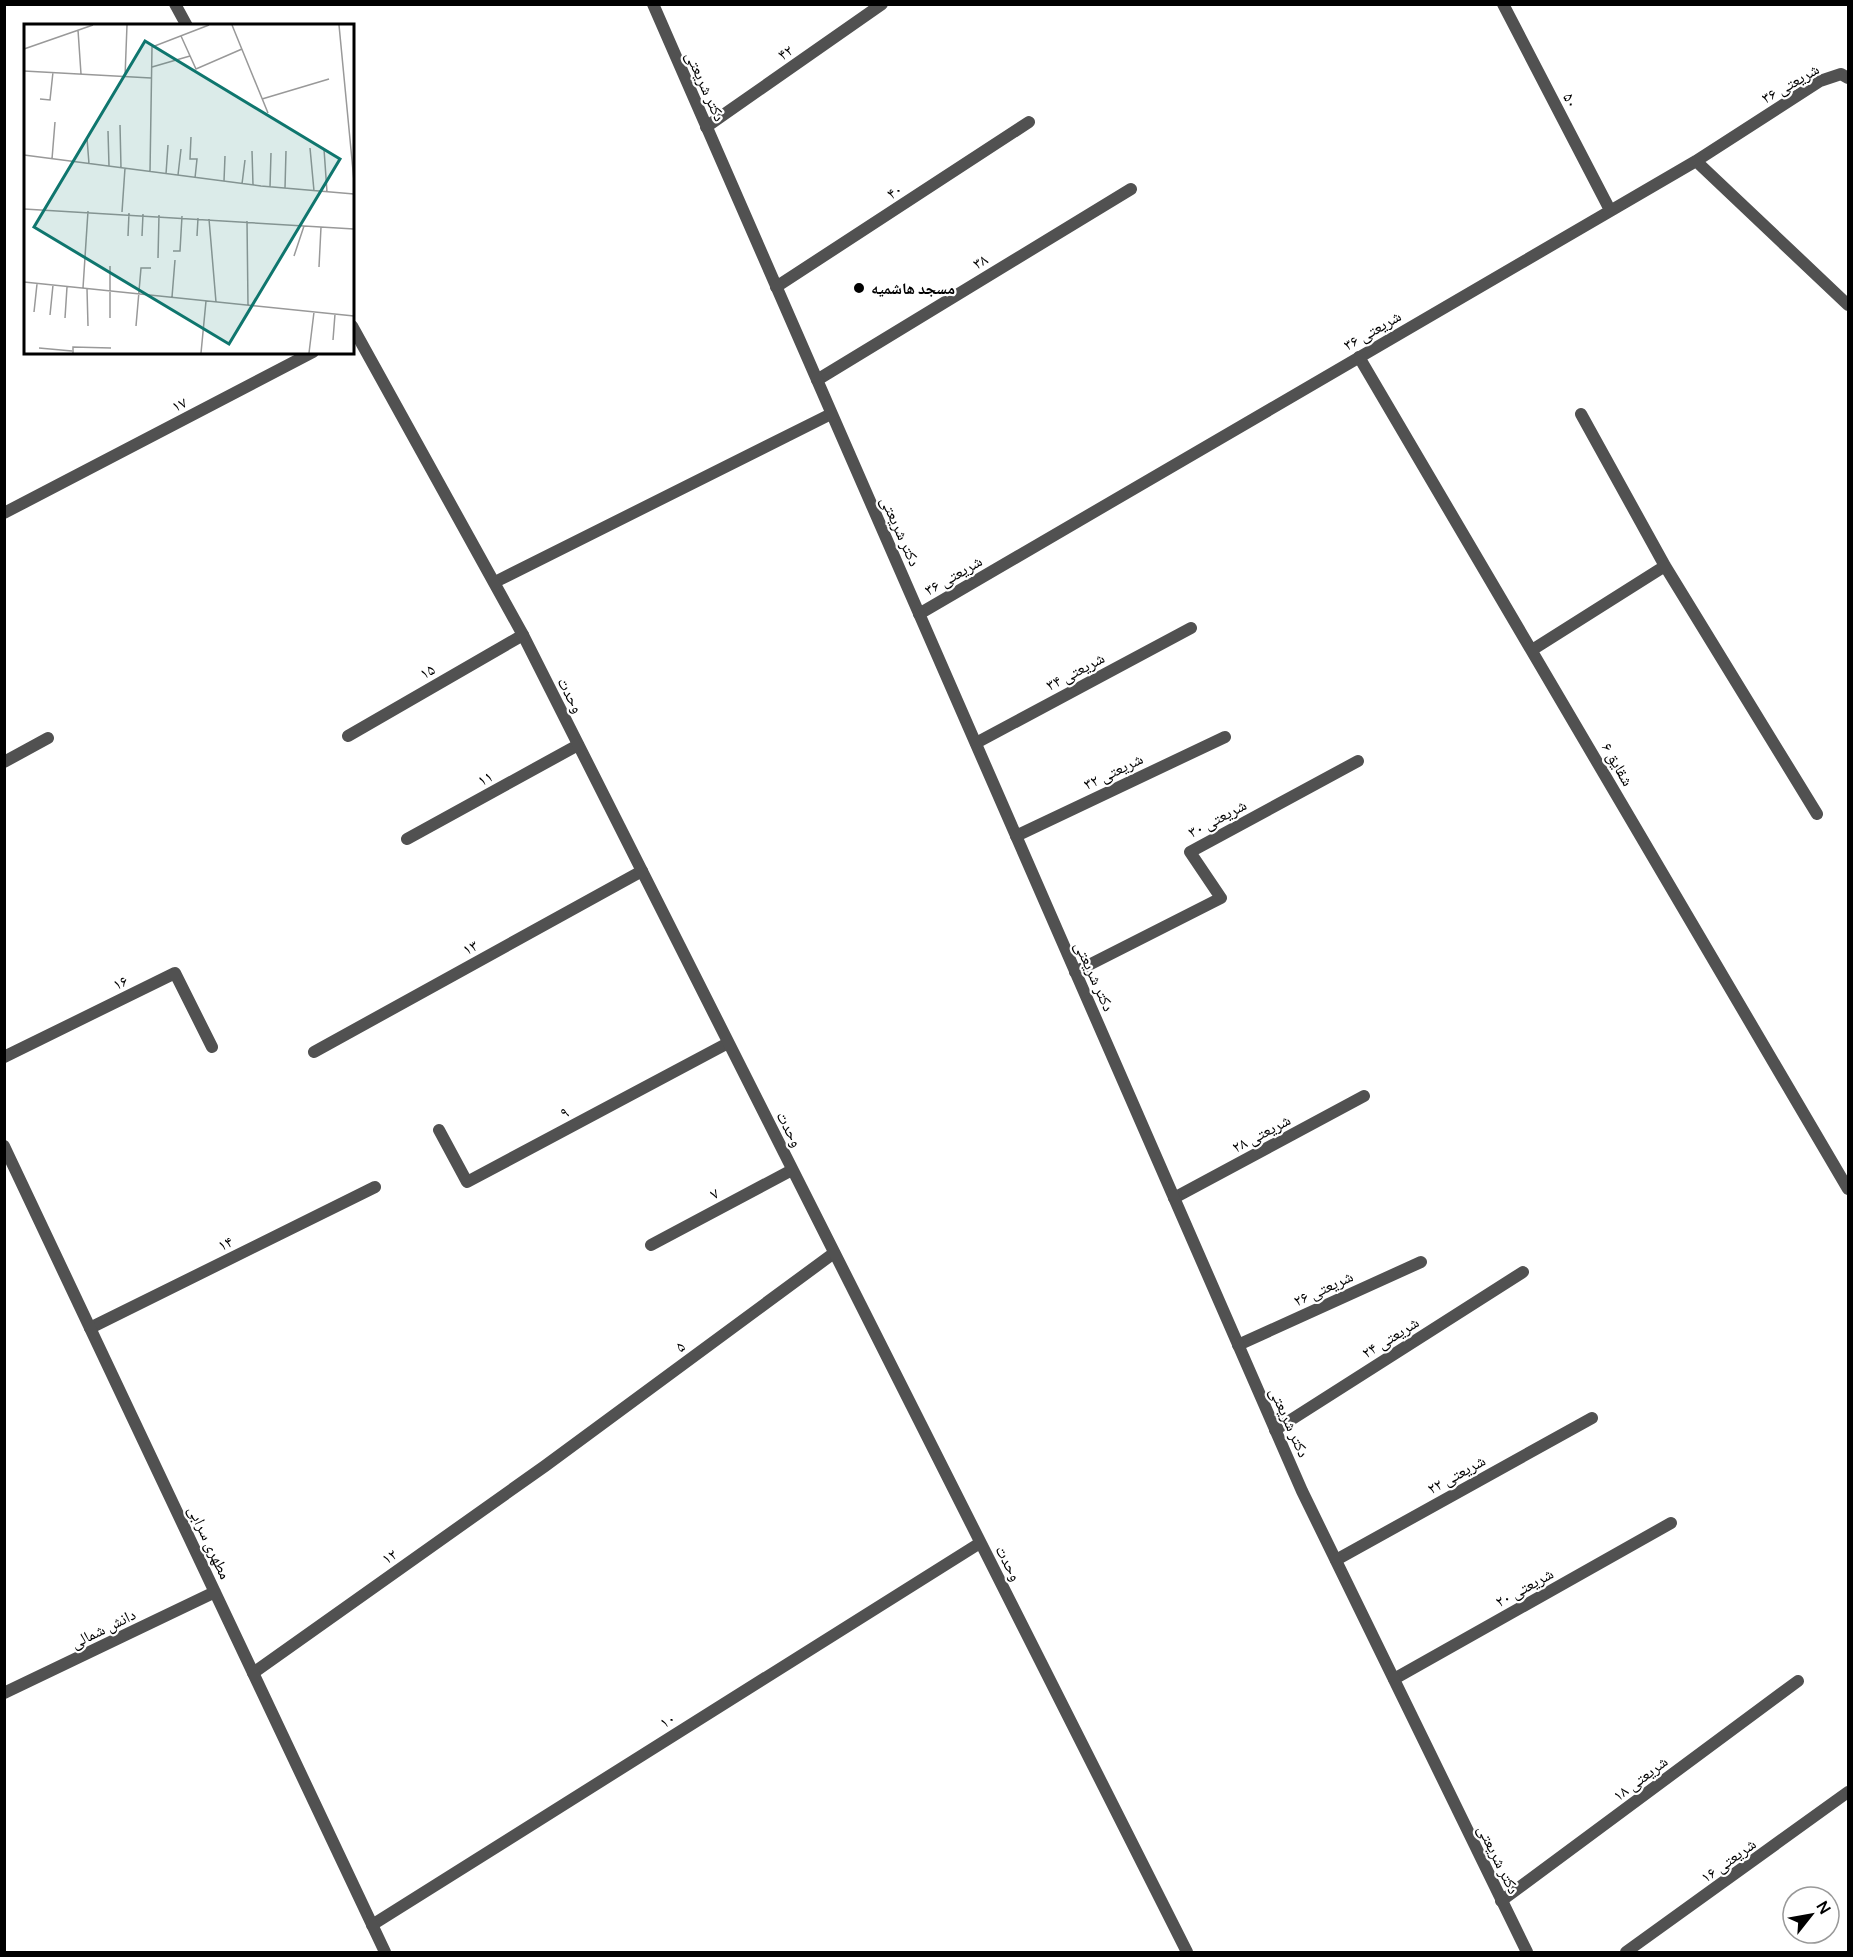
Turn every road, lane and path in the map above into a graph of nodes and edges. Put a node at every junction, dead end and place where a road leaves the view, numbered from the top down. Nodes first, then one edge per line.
1 (175, 4) edge
2 (652, 4) edge
3 (882, 4) edge
4 (1518, 4) edge
5 (1505, 8) edge
6 (186, 24) edge
7 (1845, 76) edge
8 (1029, 122) dead end
9 (706, 127) junction
10 (1696, 161) junction
11 (1131, 189) dead end
12 (1610, 210) junction
13 (776, 287) junction
14 (1848, 306) edge
15 (354, 331) edge
16 (309, 354) edge
17 (1359, 357) junction
18 (817, 380) junction
19 (831, 414) junction
20 (1581, 414) dead end
21 (4, 513) edge
22 (1665, 566) junction
23 (495, 582) junction
24 (919, 614) junction
25 (1191, 628) dead end
26 (523, 635) junction
27 (1532, 650) junction
28 (348, 736) dead end
29 (1225, 737) dead end
30 (48, 738) dead end
31 (976, 743) junction
32 (578, 745) junction
33 (1358, 761) dead end
34 (4, 762) edge
35 (1817, 814) dead end
36 (1016, 836) junction
37 (407, 839) dead end
38 (642, 871) junction
39 (1075, 972) junction
40 (728, 1043) junction
41 (212, 1047) dead end
42 (314, 1052) dead end
43 (4, 1057) edge
44 (1364, 1096) dead end
45 (439, 1130) dead end
46 (4, 1146) edge
47 (792, 1170) junction
48 (375, 1187) dead end
49 (1848, 1189) edge
50 (1174, 1198) junction
51 (651, 1245) dead end
52 (834, 1253) junction
53 (1420, 1262) dead end
54 (1523, 1272) dead end
55 (90, 1328) junction
56 (1238, 1345) junction
57 (1592, 1418) dead end
58 (1275, 1430) junction
59 (545, 1466) joint
60 (1671, 1522) dead end
61 (980, 1543) junction
62 (1336, 1560) junction
63 (215, 1592) junction
64 (253, 1673) junction
65 (1394, 1679) junction
66 (1798, 1681) dead end
67 (4, 1693) edge
68 (1848, 1792) edge
69 (1501, 1901) junction
70 (372, 1925) junction
71 (385, 1953) edge
72 (1187, 1953) edge
73 (1527, 1953) edge
74 (1626, 1953) edge

1 - 6 street
2 - 9 street, دکتر شریعتی
3 - 9 street, ۴۲
4 - 5 street
5 - 12 street, ۵۰
7 - 10 street, شریعتی ۳۶
8 - 13 street, ۴۰
9 - 13 street, دکتر شریعتی
10 - 12 street, شریعتی ۳۶
10 - 14 street
11 - 18 street, ۳۸
12 - 17 street, شریعتی ۳۶
13 - 18 street, دکتر شریعتی
15 - 23 street, وحدت
16 - 21 street, ۱۷
17 - 24 street, شریعتی ۳۶
17 - 27 street, شقایق ۶
18 - 19 street, دکتر شریعتی
19 - 23 street
19 - 24 street, دکتر شریعتی
20 - 22 street
22 - 27 street
22 - 35 street
23 - 26 street, وحدت
24 - 31 street, دکتر شریعتی
25 - 31 street, شریعتی ۳۴
26 - 28 street, ۱۵
26 - 32 street, وحدت
27 - 49 street, شقایق ۶
29 - 36 street, شریعتی ۳۲
30 - 34 street
31 - 36 street, دکتر شریعتی
32 - 37 street, ۱۱
32 - 38 street, وحدت
33 - 39 street, شریعتی ۳۰
36 - 39 street, دکتر شریعتی
38 - 40 street, وحدت
38 - 42 street, ۱۳
39 - 50 street, دکتر شریعتی
40 - 45 street, ۹
40 - 47 street, وحدت
41 - 43 street, ۱۶
44 - 50 street, شریعتی ۲۸
46 - 55 street, مطهری سرابی
47 - 51 street, ۷
47 - 52 street, وحدت
48 - 55 street, ۱۴
50 - 56 street, دکتر شریعتی
52 - 59 street, ۵
52 - 61 street, وحدت
53 - 56 street, شریعتی ۲۶
54 - 58 street, شریعتی ۲۴
55 - 63 street, مطهری سرابی
56 - 58 street, دکتر شریعتی
57 - 62 street, شریعتی ۲۲
58 - 62 street, دکتر شریعتی
59 - 64 street, ۱۲
60 - 65 street, شریعتی ۲۰
61 - 70 street, ۱۰
61 - 72 street, وحدت
62 - 65 street, دکتر شریعتی
63 - 64 street, مطهری سرابی
63 - 67 street, دانش شمالی
64 - 70 street, مطهری سرابی
65 - 69 street, دکتر شریعتی
66 - 69 street, شریعتی ۱۸
68 - 74 street, شریعتی ۱۶
69 - 73 street, دکتر شریعتی
70 - 71 street, مطهری سرابی

